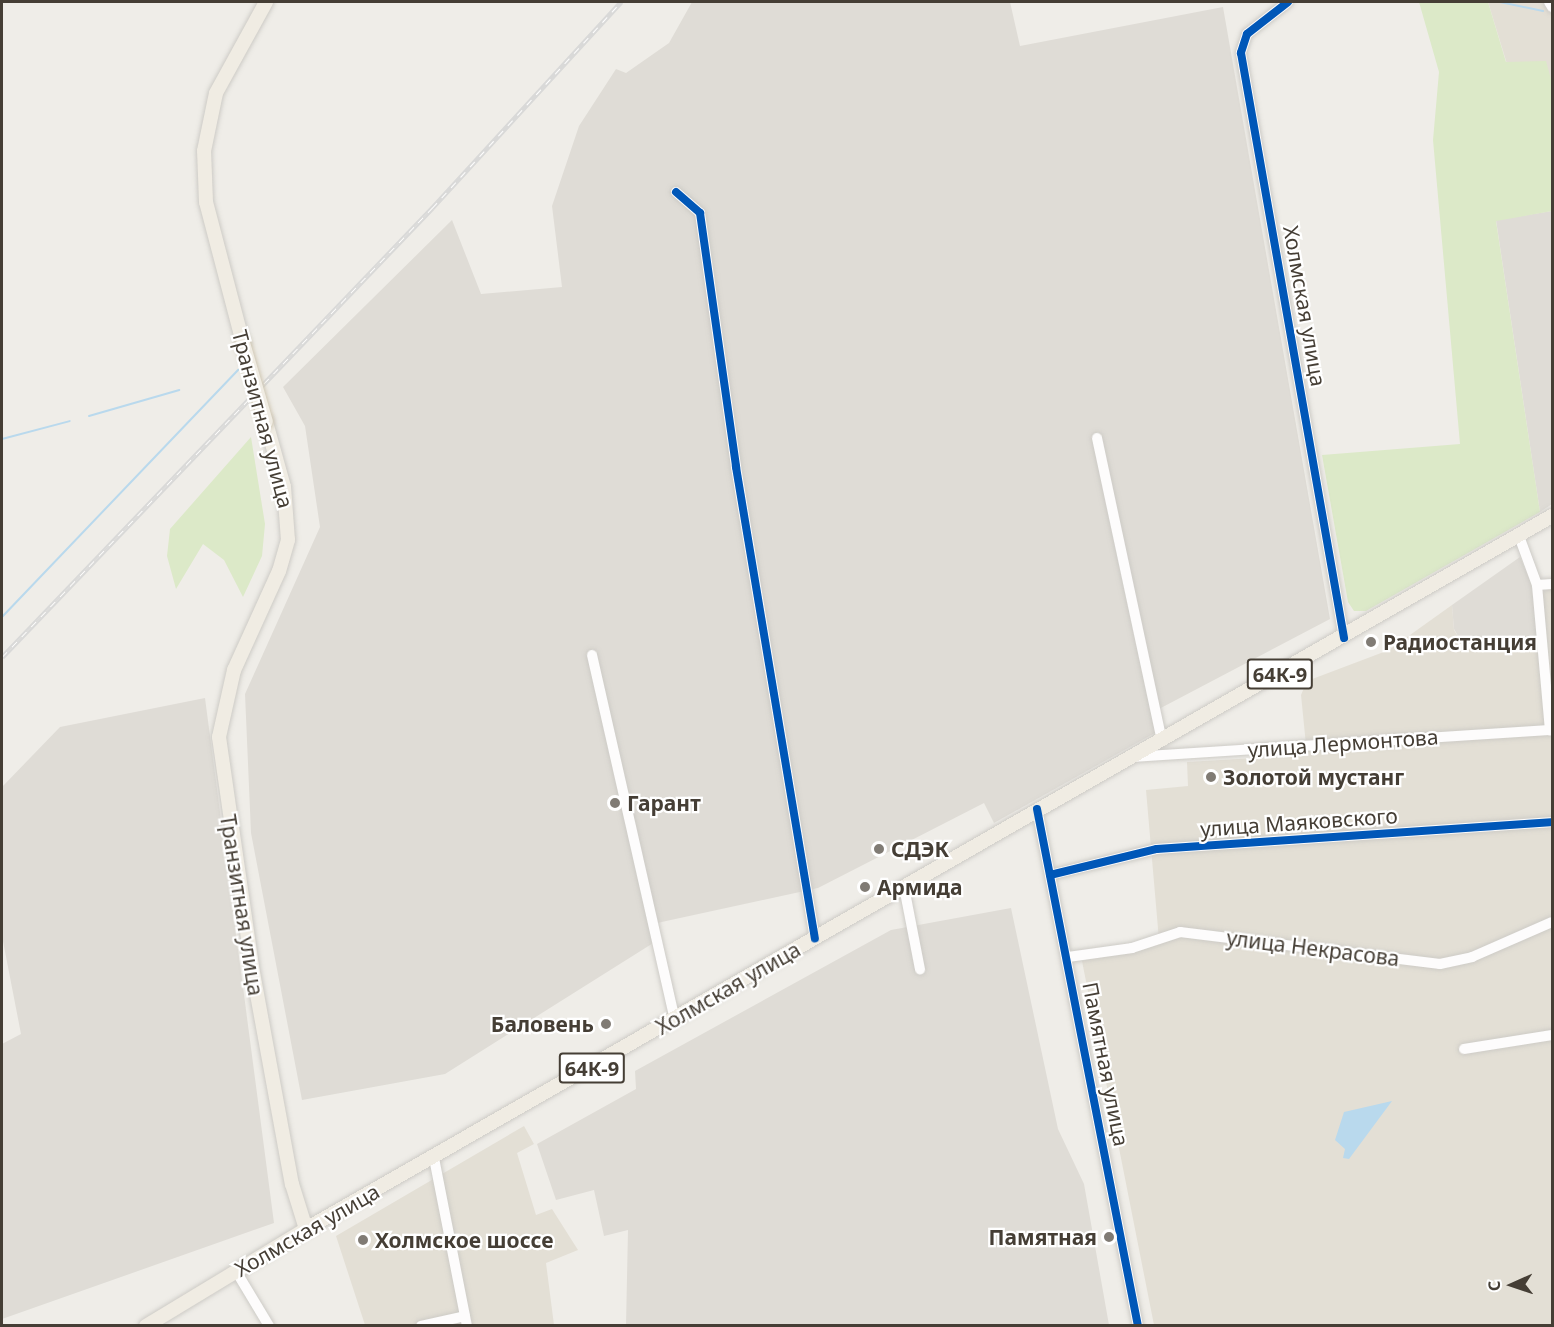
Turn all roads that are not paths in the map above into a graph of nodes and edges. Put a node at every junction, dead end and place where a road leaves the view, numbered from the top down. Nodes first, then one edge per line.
1 (266, 2) edge
2 (1288, 2) edge
3 (1549, 2) edge
4 (1552, 7) edge
5 (676, 192) dead end
6 (1097, 438) dead end
7 (1548, 519) edge
8 (1519, 536) junction
9 (1552, 584) edge
10 (1536, 585) junction
11 (1344, 638) junction
12 (592, 655) dead end
13 (1551, 730) edge
14 (1162, 741) junction
15 (1133, 757) junction
16 (1037, 809) junction
17 (1552, 822) edge
18 (1050, 875) junction
19 (904, 887) junction
20 (1552, 922) edge
21 (815, 938) junction
22 (1068, 957) junction
23 (920, 969) dead end
24 (675, 1019) junction
25 (1552, 1035) edge
26 (1464, 1049) dead end
27 (434, 1158) junction
28 (306, 1229) junction
29 (236, 1271) junction
30 (466, 1321) edge
31 (146, 1326) edge
32 (269, 1326) edge
33 (421, 1326) edge
34 (1138, 1326) edge

1 - 28 main road, Транзитная улица, bridge
2 - 11 street, Холмская улица
3 - 4 street
5 - 21 street
6 - 14 street
7 - 8 main road, Холмская улица / 64К-9
8 - 10 street
8 - 11 main road, Холмская улица / 64К-9
9 - 10 street
10 - 13 street
11 - 14 main road, Холмская улица / 64К-9
12 - 24 street
13 - 15 street, улица Лермонтова
14 - 15 main road, Холмская улица / 64К-9
15 - 16 main road, Холмская улица / 64К-9
16 - 18 street, Памятная улица
16 - 19 main road, Холмская улица / 64К-9
17 - 18 street, улица Маяковского
18 - 22 street, Памятная улица
19 - 21 main road, Холмская улица / 64К-9
19 - 23 street
20 - 22 street, улица Некрасова
21 - 24 main road, Холмская улица / 64К-9
22 - 34 street, Памятная улица
24 - 27 main road, Холмская улица / 64К-9
25 - 26 street
27 - 28 main road, Холмская улица / 64К-9
27 - 30 street
28 - 29 main road, Холмская улица / 64К-9
29 - 31 main road, Холмская улица / 64К-9
29 - 32 street
30 - 33 street

